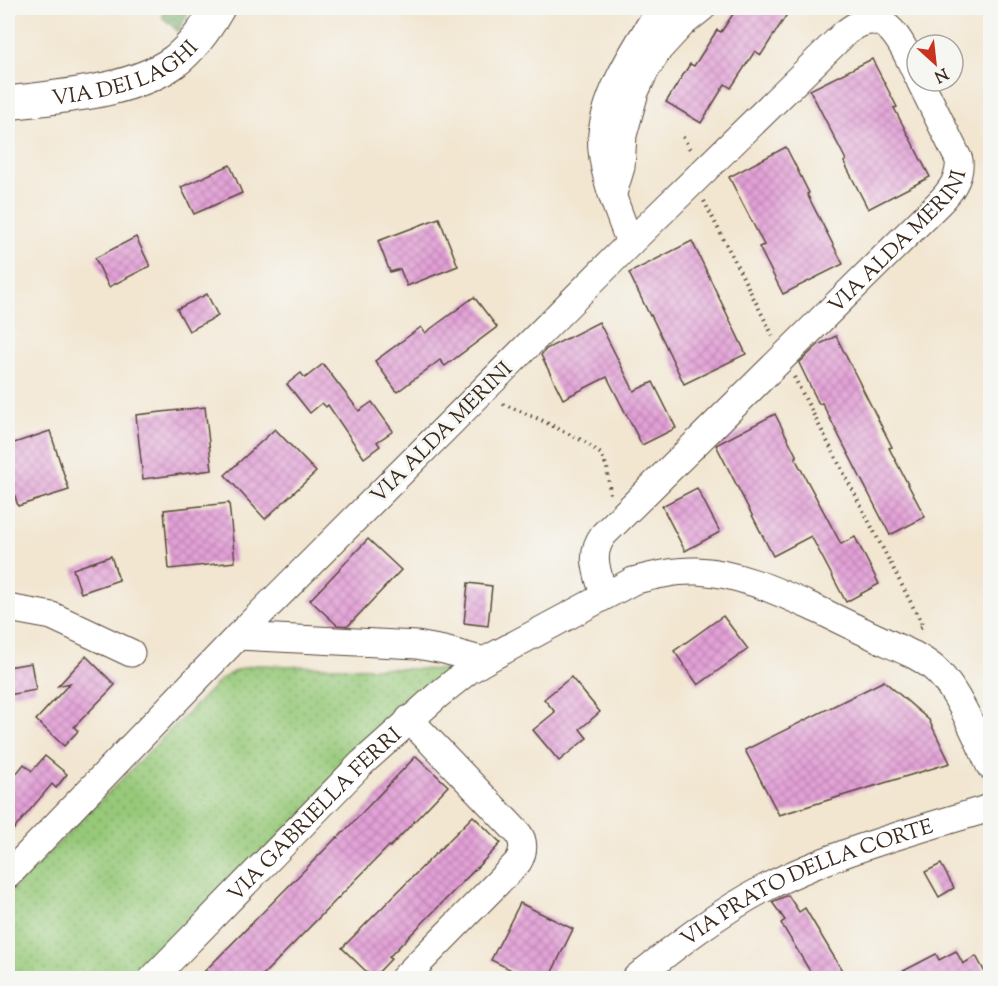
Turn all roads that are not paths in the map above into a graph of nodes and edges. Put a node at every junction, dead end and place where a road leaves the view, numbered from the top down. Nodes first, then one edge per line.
1 (218, 8) edge
2 (661, 8) edge
3 (702, 8) edge
4 (905, 50) edge
5 (926, 93) edge
6 (8, 103) edge
7 (612, 194) junction
8 (630, 243) junction
9 (604, 596) junction
10 (8, 608) edge
11 (238, 636) junction
12 (131, 653) dead end
13 (484, 661) junction
14 (409, 719) junction
15 (990, 766) edge
16 (990, 808) edge
17 (8, 875) edge
18 (153, 978) edge
19 (404, 978) edge
20 (636, 978) edge

1 - 6 main road, VIA DEI LAGHI
2 - 7 street
3 - 7 street
4 - 8 street, VIA ALDA MERINI
5 - 9 street, VIA ALDA MERINI
7 - 8 street
8 - 11 street, VIA ALDA MERINI
9 - 13 street
9 - 15 street
10 - 12 street
11 - 13 street
11 - 17 street
13 - 14 street, VIA GABRIELLA FERRI
14 - 18 street, VIA GABRIELLA FERRI
14 - 19 street
16 - 20 street, VIA PRATO DELLA CORTE

